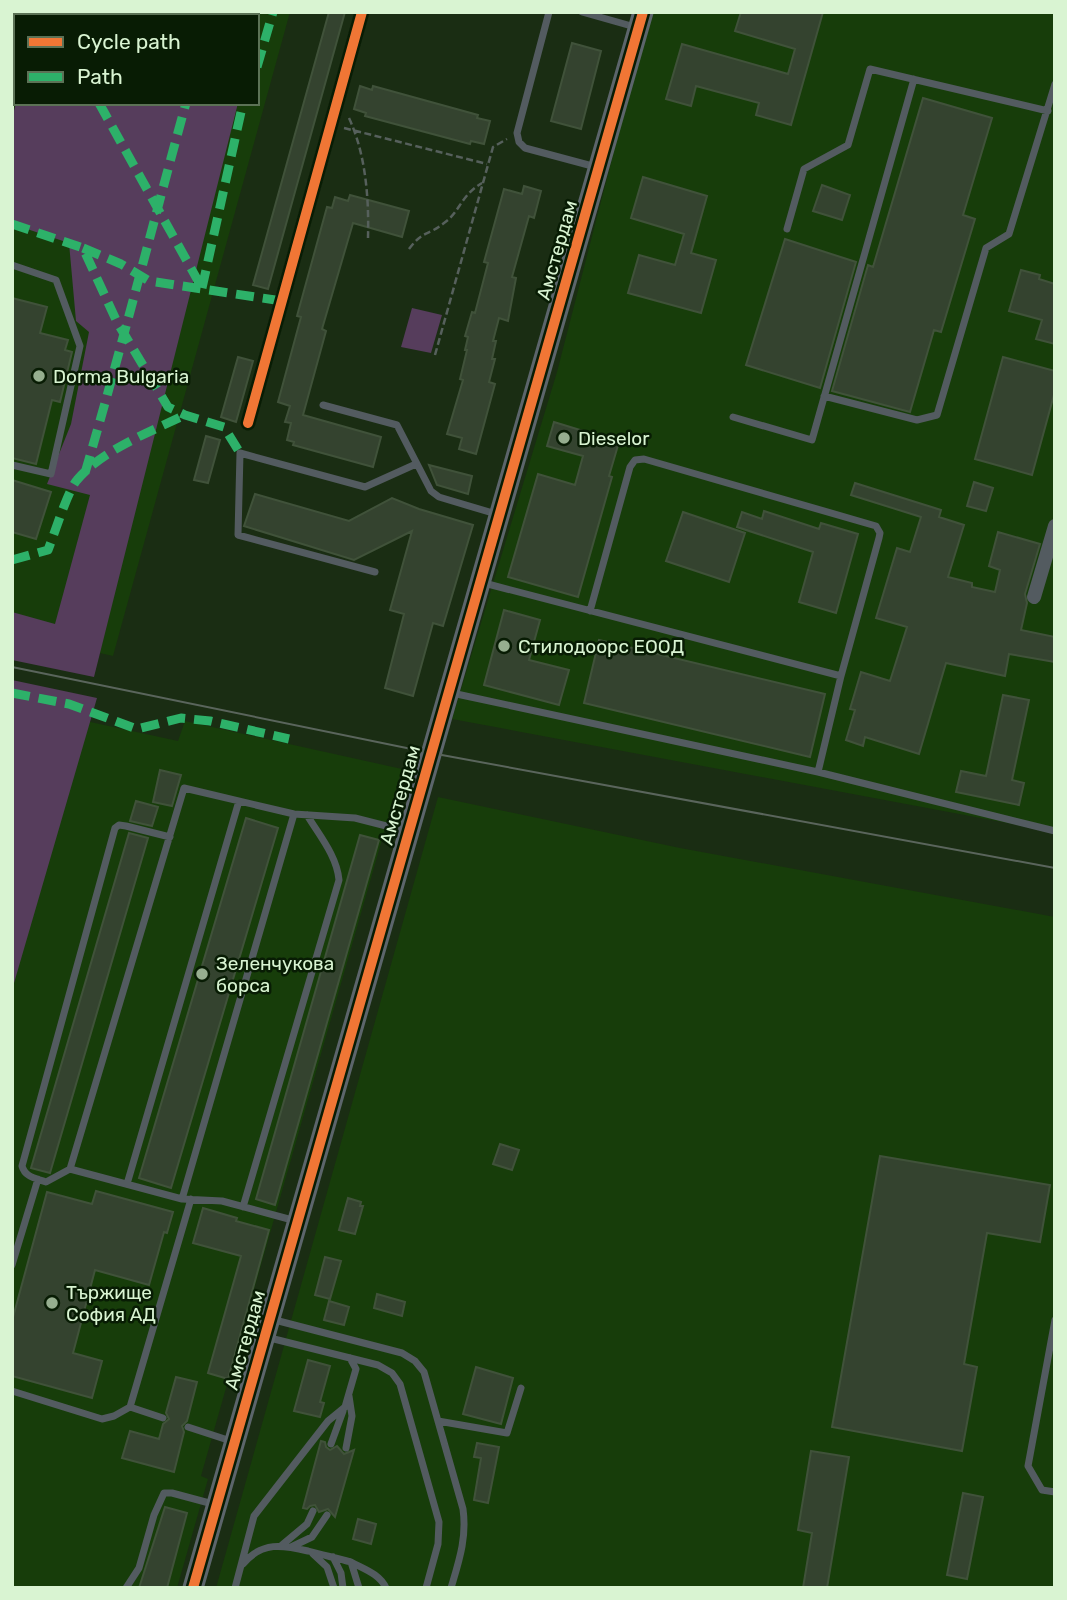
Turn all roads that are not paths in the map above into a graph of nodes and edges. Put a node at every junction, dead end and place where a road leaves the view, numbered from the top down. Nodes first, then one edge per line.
1 (362, 12) edge
2 (549, 12) edge
3 (582, 12) edge
4 (12, 14) edge
5 (29, 14) edge
6 (641, 20) edge
7 (914, 79) junction
8 (1055, 84) edge
9 (1048, 111) junction
10 (599, 167) junction
11 (787, 229) dead end
12 (12, 265) edge
13 (824, 396) junction
14 (323, 405) dead end
15 (733, 417) dead end
16 (248, 423) dead end
17 (416, 464) junction
18 (12, 465) edge
19 (499, 514) junction
20 (1055, 526) edge
21 (375, 572) dead end
22 (480, 582) junction
23 (1034, 597) dead end
24 (590, 611) junction
25 (841, 676) junction
26 (448, 692) junction
27 (818, 772) junction
28 (239, 801) junction
29 (294, 814) junction
30 (307, 815) junction
31 (1055, 831) edge
32 (408, 832) junction
33 (170, 837) junction
34 (70, 1169) junction
35 (38, 1180) junction
36 (127, 1184) junction
37 (186, 1199) junction
38 (243, 1207) junction
39 (297, 1222) junction
40 (12, 1265) edge
41 (1055, 1320) edge
42 (267, 1327) junction
43 (350, 1358) junction
44 (521, 1388) dead end
45 (12, 1391) edge
46 (349, 1395) junction
47 (130, 1407) junction
48 (345, 1407) junction
49 (163, 1418) dead end
50 (438, 1421) junction
51 (188, 1427) dead end
52 (234, 1443) junction
53 (331, 1444) dead end
54 (346, 1448) dead end
55 (1055, 1492) edge
56 (217, 1505) junction
57 (313, 1511) dead end
58 (327, 1515) dead end
59 (287, 1546) junction
60 (312, 1552) junction
61 (333, 1557) junction
62 (351, 1562) junction
63 (239, 1573) junction
64 (126, 1588) edge
65 (193, 1588) edge
66 (234, 1588) edge
67 (334, 1588) edge
68 (343, 1588) edge
69 (359, 1588) edge
70 (386, 1588) edge
71 (425, 1588) edge
72 (451, 1588) edge

1 - 16 street
2 - 10 lane
3 - 6 lane
4 - 5 street
6 - 10 street, Амстердам
7 - 9 lane
7 - 11 lane
7 - 13 lane
8 - 9 lane
9 - 13 lane
10 - 19 street, Амстердам
12 - 18 lane
13 - 15 lane
14 - 17 lane
17 - 19 lane
17 - 21 lane
19 - 22 street, Амстердам
20 - 23 street
22 - 24 lane
22 - 26 street, Амстердам
24 - 25 lane
24 - 25 lane
25 - 27 lane
26 - 27 lane
26 - 32 street, Амстердам
27 - 31 lane
28 - 29 lane
28 - 33 lane
28 - 36 lane
29 - 30 lane
29 - 37 lane
30 - 32 lane
30 - 38 lane
32 - 39 street, Амстердам
33 - 34 lane
33 - 35 lane
34 - 35 lane
34 - 36 lane
35 - 40 lane
36 - 37 lane
37 - 38 lane
37 - 47 lane
38 - 39 lane
39 - 42 street, Амстердам
41 - 55 lane
42 - 43 lane
42 - 50 lane
42 - 52 street, Амстердам
43 - 46 lane
43 - 71 lane
44 - 50 lane
45 - 47 lane
46 - 48 lane
46 - 54 lane
47 - 49 lane
48 - 53 lane
48 - 63 lane
50 - 72 lane
51 - 52 lane
52 - 56 street, Амстердам
56 - 64 lane
56 - 65 street, Амстердам
57 - 59 lane
58 - 59 lane
59 - 60 lane
59 - 63 lane
60 - 61 lane
60 - 67 lane
61 - 62 lane
61 - 68 lane
62 - 69 lane
62 - 70 lane
63 - 66 lane

